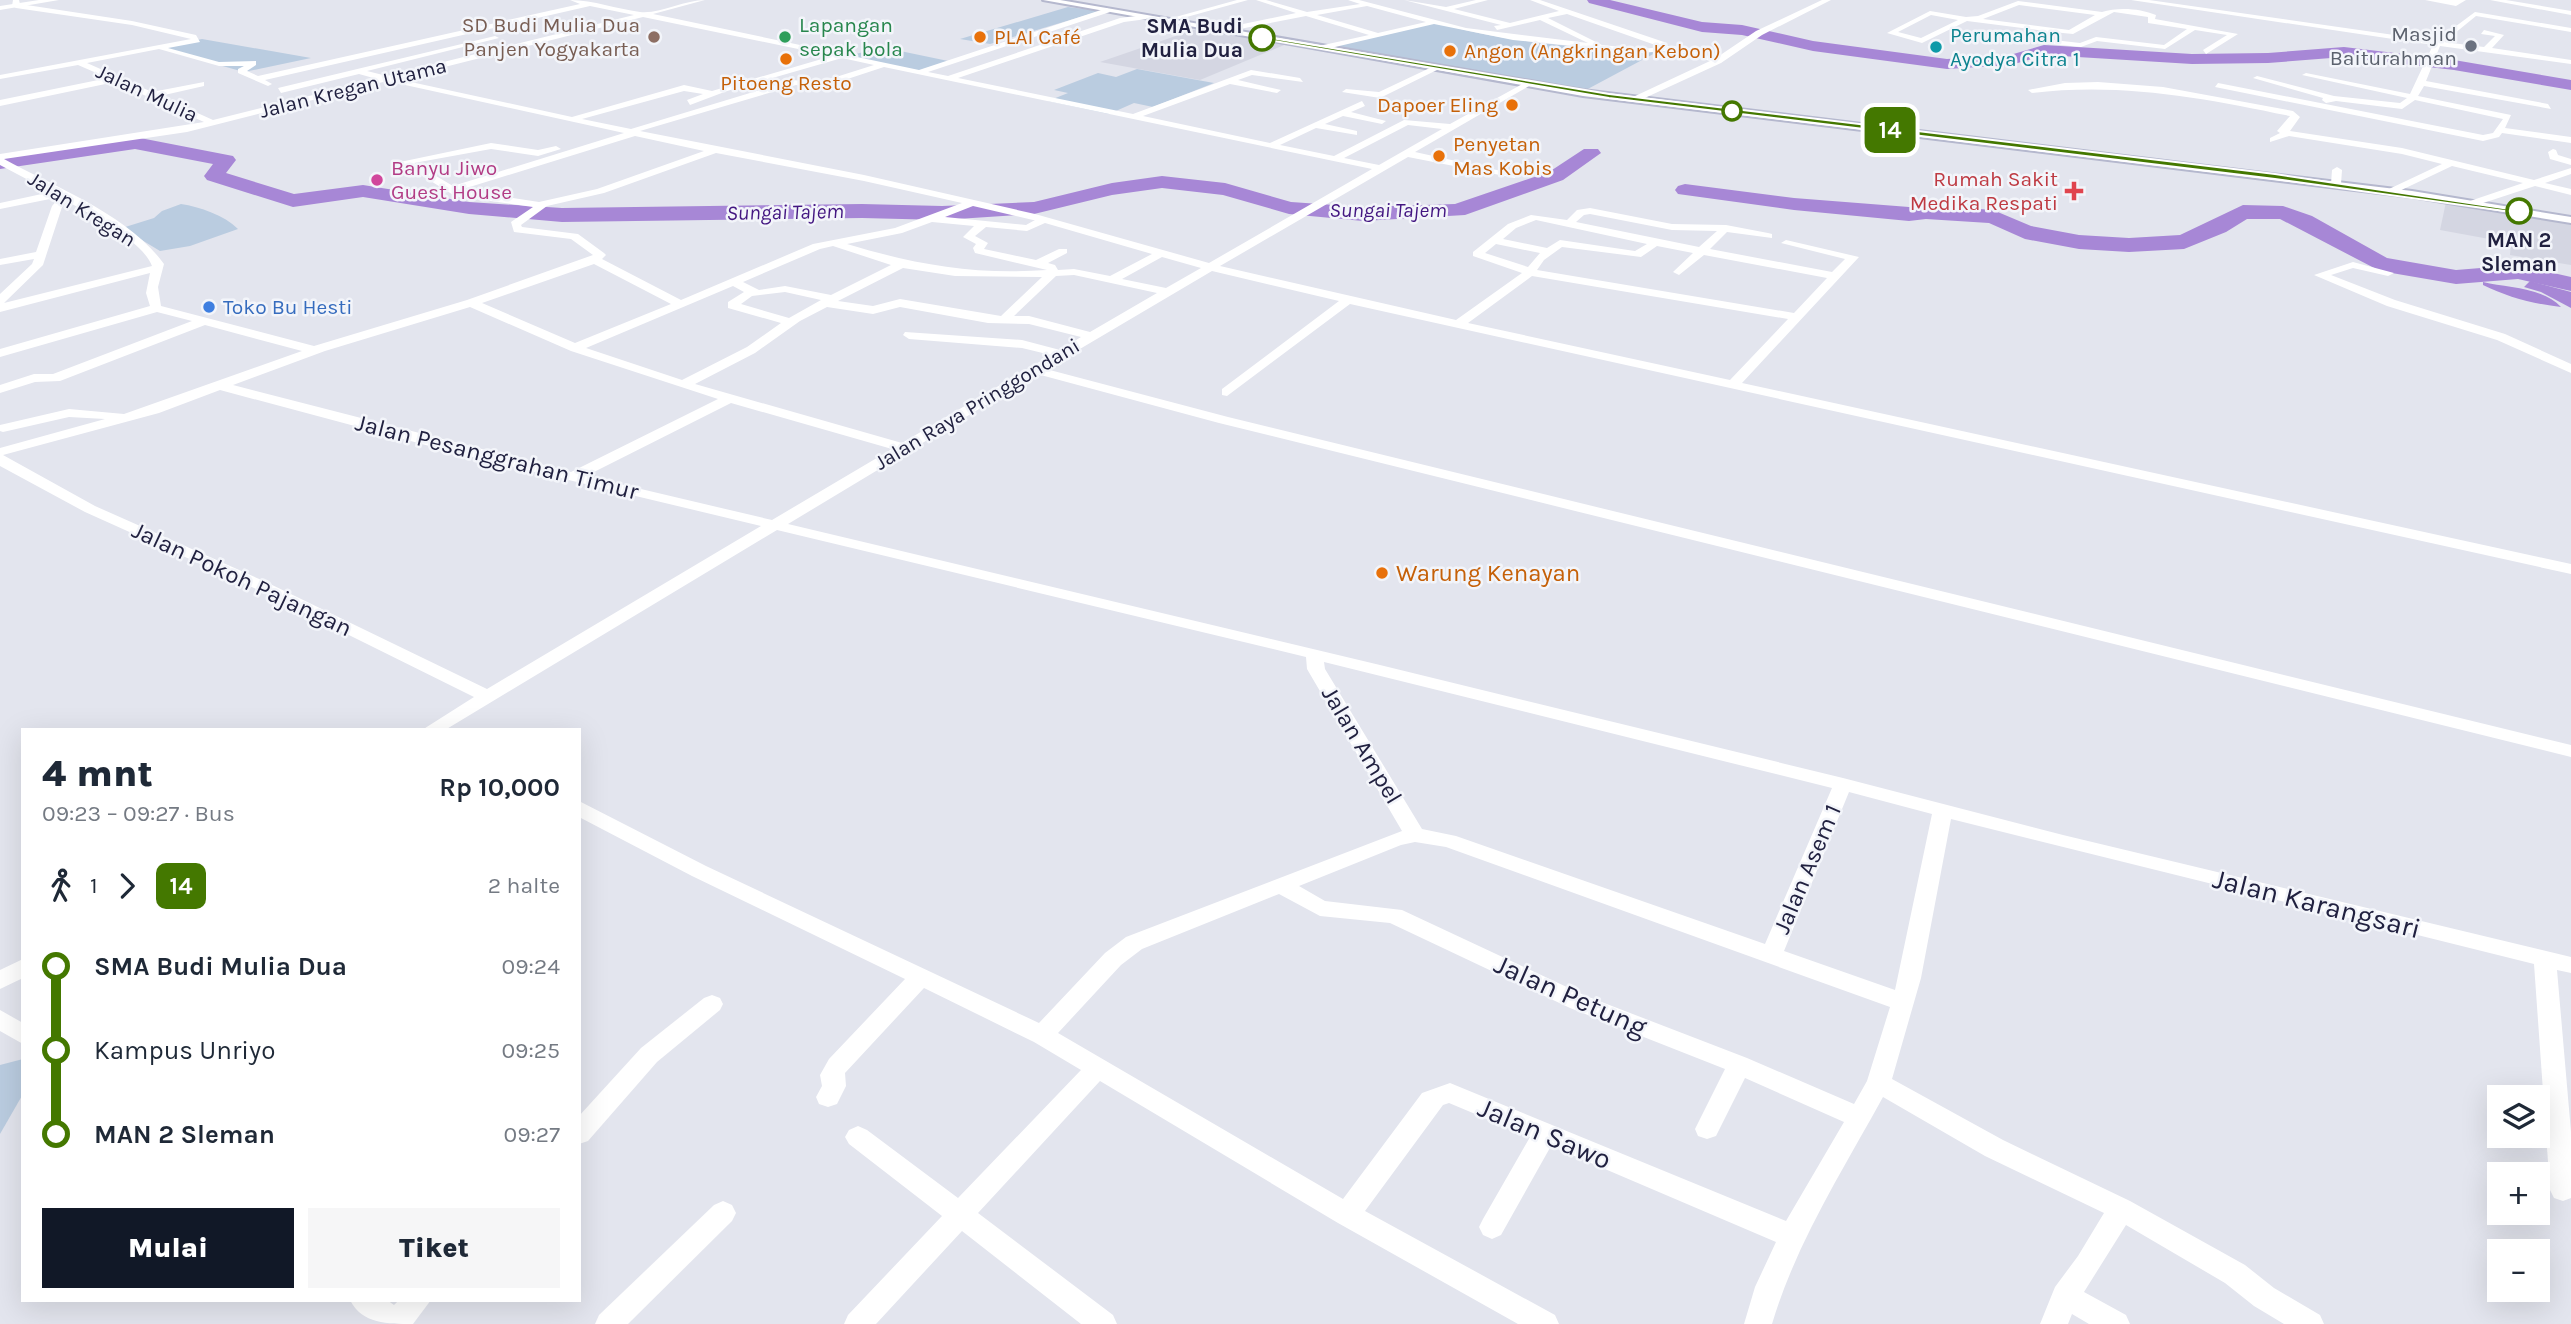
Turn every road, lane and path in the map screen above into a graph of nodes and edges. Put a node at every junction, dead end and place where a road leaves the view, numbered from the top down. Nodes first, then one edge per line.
1 (54, 0) edge
2 (573, 0) edge
3 (702, 0) edge
4 (1047, 0) edge
5 (1245, 0) edge
6 (1259, 0) edge
7 (1353, 0) edge
8 (1407, 0) edge
9 (1483, 0) edge
10 (1533, 0) edge
11 (1828, 0) edge
12 (2085, 0) edge
13 (2134, 0) edge
14 (2206, 0) edge
15 (2428, 0) edge
16 (2493, 0) edge
17 (2548, 0) edge
18 (2144, 1) edge
19 (2459, 2) edge
20 (16, 3) edge
21 (1234, 3) junction
22 (1319, 3) dead end
23 (590, 4) junction
24 (1308, 4) dead end
25 (1109, 5) edge
26 (1185, 5) dead end
27 (1367, 6) junction
28 (1290, 7) junction
29 (0, 8) edge
30 (2193, 8) junction
31 (2540, 8) junction
32 (616, 9) junction
33 (1208, 9) junction
34 (1443, 9) junction
35 (2067, 9) junction
36 (1342, 10) junction
37 (2475, 11) junction
38 (2569, 11) edge
39 (1566, 12) junction
40 (1312, 14) junction
41 (2051, 14) dead end
42 (2102, 14) junction
43 (592, 15) dead end
44 (644, 15) junction
45 (1127, 17) junction
46 (1286, 17) junction
47 (1543, 19) junction
48 (1966, 19) junction
49 (1162, 20) junction
50 (2039, 20) dead end
51 (515, 21) junction
52 (1434, 22) junction
53 (2151, 22) junction
54 (1507, 24) junction
55 (2028, 26) junction
56 (2141, 28) dead end
57 (2193, 28) junction
58 (1130, 30) dead end
59 (2050, 30) junction
60 (2571, 30) edge
61 (1222, 31) junction
62 (2484, 32) dead end
63 (1377, 34) junction
64 (1484, 34) junction
65 (2132, 34) dead end
66 (560, 35) junction
67 (505, 36) dead end
68 (2381, 36) junction
69 (2400, 38) junction
70 (2122, 40) junction
71 (2418, 41) junction
72 (2373, 43) dead end
73 (2438, 44) junction
74 (2392, 47) dead end
75 (158, 48) junction
76 (1322, 48) junction
77 (1604, 48) junction
78 (1674, 48) junction
79 (2411, 48) dead end
80 (2486, 50) junction
81 (441, 51) junction
82 (2206, 52) dead end
83 (843, 56) junction
84 (468, 59) junction
85 (824, 61) junction
86 (1718, 61) junction
87 (81, 62) junction
88 (2571, 62) edge
89 (331, 64) junction
90 (885, 65) junction
91 (1437, 68) junction
92 (866, 70) junction
93 (816, 72) dead end
94 (918, 72) junction
95 (18, 74) junction
96 (996, 75) dead end
97 (2306, 75) dead end
98 (771, 76) junction
99 (0, 77) edge
100 (949, 78) junction
101 (2257, 78) dead end
102 (116, 79) junction
103 (257, 79) junction
104 (841, 79) junction
105 (389, 80) junction
106 (1228, 80) junction
107 (1300, 80) dead end
108 (796, 82) junction
109 (2423, 82) junction
110 (971, 83) junction
111 (2410, 83) dead end
112 (201, 84) dead end
113 (1525, 84) junction
114 (2218, 85) dead end
115 (61, 90) junction
116 (281, 90) junction
117 (1277, 90) dead end
118 (2032, 90) dead end
119 (1346, 92) dead end
120 (713, 93) junction
121 (151, 95) junction
122 (1636, 99) junction
123 (2336, 99) junction
124 (2414, 99) junction
125 (307, 100) junction
126 (0, 103) edge
127 (684, 104) dead end
128 (1362, 104) dead end
129 (2306, 104) junction
130 (2549, 107) dead end
131 (2274, 110) junction
132 (1341, 113) junction
133 (1133, 117) junction
134 (573, 119) junction
135 (622, 121) dead end
136 (1382, 121) dead end
137 (213, 123) junction
138 (1314, 125) junction
139 (603, 127) junction
140 (1451, 127) junction
141 (2570, 129) edge
142 (2501, 130) junction
143 (635, 133) junction
144 (1354, 133) dead end
145 (2288, 133) junction
146 (2571, 138) edge
147 (2273, 140) dead end
148 (2342, 141) junction
149 (1270, 145) junction
150 (587, 150) junction
151 (715, 150) junction
152 (2322, 150) dead end
153 (2553, 152) dead end
154 (1404, 153) junction
155 (1335, 159) junction
156 (2, 161) edge
157 (2571, 162) edge
158 (2451, 163) junction
159 (1379, 168) junction
160 (2337, 170) dead end
161 (2571, 171) edge
162 (1511, 176) dead end
163 (2531, 183) junction
164 (2336, 184) junction
165 (450, 190) junction
166 (2393, 191) junction
167 (2571, 192) edge
168 (64, 195) junction
169 (2474, 202) junction
170 (969, 204) junction
171 (0, 205) edge
172 (539, 208) junction
173 (934, 218) junction
174 (2571, 220) edge
175 (1036, 222) junction
176 (983, 224) junction
177 (1569, 224) junction
178 (1726, 228) junction
179 (1768, 236) dead end
180 (1492, 240) junction
181 (830, 242) junction
182 (1655, 242) junction
183 (1786, 243) dead end
184 (1063, 251) dead end
185 (1548, 251) junction
186 (1701, 251) junction
187 (1163, 252) junction
188 (42, 254) junction
189 (595, 260) junction
190 (0, 262) edge
191 (1039, 263) junction
192 (901, 264) junction
193 (1210, 267) junction
194 (156, 268) junction
195 (1054, 272) junction
196 (1530, 272) junction
197 (1679, 272) dead end
198 (2388, 273) dead end
199 (1835, 276) junction
200 (1113, 279) junction
201 (734, 282) junction
202 (751, 292) junction
203 (1167, 292) junction
204 (1348, 300) junction
205 (0, 301) edge
206 (829, 301) junction
207 (471, 303) junction
208 (681, 304) junction
209 (0, 308) edge
210 (157, 308) junction
211 (941, 312) junction
212 (1795, 317) junction
213 (1004, 319) junction
214 (204, 321) junction
215 (791, 322) junction
216 (1459, 324) junction
217 (1092, 336) junction
218 (575, 348) junction
219 (314, 351) junction
220 (0, 353) edge
221 (1063, 354) junction
222 (2571, 369) edge
223 (1036, 370) junction
224 (682, 385) junction
225 (221, 386) junction
226 (1732, 386) junction
227 (0, 389) edge
228 (1227, 392) dead end
229 (731, 398) junction
230 (128, 417) junction
231 (1, 428) edge
232 (902, 449) junction
233 (0, 452) edge
234 (0, 459) edge
235 (572, 477) junction
236 (774, 524) junction
237 (2571, 569) edge
238 (1314, 654) junction
239 (487, 696) junction
240 (434, 728) edge
241 (2571, 751) edge
242 (1843, 784) junction
243 (581, 809) edge
244 (1942, 812) junction
245 (1415, 835) junction
246 (1281, 885) junction
247 (1772, 953) junction
248 (2545, 958) junction
249 (2571, 965) edge
250 (21, 968) edge
251 (921, 977) junction
252 (0, 981) edge
253 (1903, 1002) junction
254 (712, 1004) dead end
255 (0, 1019) edge
256 (21, 1034) edge
257 (1042, 1035) junction
258 (1740, 1065) junction
259 (1097, 1068) junction
260 (1880, 1083) junction
261 (828, 1097) dead end
262 (1860, 1118) junction
263 (1707, 1129) dead end
264 (581, 1132) edge
265 (1545, 1134) junction
266 (858, 1137) dead end
267 (2563, 1190) dead end
268 (2121, 1209) junction
269 (723, 1213) dead end
270 (962, 1214) junction
271 (1346, 1215) junction
272 (1492, 1227) dead end
273 (1791, 1236) junction
274 (2065, 1296) junction
275 (367, 1302) edge
276 (414, 1302) edge
277 (397, 1323) edge
278 (609, 1324) edge
279 (858, 1324) edge
280 (1103, 1324) edge
281 (1545, 1324) edge
282 (1758, 1324) edge
283 (2054, 1324) edge
284 (2116, 1324) edge
285 (2310, 1324) edge

1 - 20 main road
2 - 23 street
3 - 44 street, Jalan Kregan Utama
4 - 25 main road
5 - 21 street
6 - 28 street
7 - 27 street
8 - 34 street
9 - 34 street
10 - 39 street
11 - 86 street
12 - 35 street
13 - 18 street
14 - 30 street
15 - 19 street
16 - 31 street
17 - 31 street
18 - 30 street
20 - 29 main road
20 - 75 street
21 - 33 street
21 - 46 street
22 - 36 street
23 - 32 street
23 - 51 street
24 - 28 street
25 - 45 main road
25 - 94 street
26 - 33 street
27 - 36 street
27 - 52 street
28 - 40 street
30 - 68 street
31 - 37 street
31 - 38 street
32 - 43 street
32 - 44 street
33 - 49 street
34 - 54 street
35 - 41 street
35 - 42 street
35 - 48 street
36 - 40 street
37 - 60 street
37 - 73 street
39 - 47 street
39 - 78 street
40 - 46 street
40 - 63 street
42 - 53 street
42 - 59 street
44 - 66 street, Jalan Kregan Utama
44 - 83 street
45 - 49 main road
45 - 100 street
46 - 61 street
47 - 54 street
47 - 77 street
48 - 48 street
48 - 55 street
49 - 58 street
49 - 61 main road
50 - 55 street
51 - 66 street
51 - 89 street
52 - 63 street
52 - 64 street
53 - 56 street
53 - 57 street
54 - 64 street
55 - 59 street
57 - 70 street
57 - 82 street
59 - 70 street
61 - 76 main road
62 - 80 street
63 - 76 street
64 - 77 street
65 - 70 street
66 - 84 street, Jalan Kregan Utama
67 - 81 street
68 - 69 street
68 - 72 street
69 - 71 street
69 - 74 street
71 - 73 street
71 - 79 street
73 - 80 street
73 - 109 street
75 - 87 street
75 - 103 street
76 - 91 main road
77 - 78 street
78 - 86 street
80 - 88 street
81 - 84 street
81 - 89 street
83 - 85 street
83 - 90 street
84 - 105 street, Jalan Kregan Utama
85 - 92 street
85 - 98 street
86 - 122 street
87 - 95 street
87 - 102 street, Jalan Mulia
89 - 103 street
90 - 92 street
90 - 94 street
91 - 113 main road
91 - 119 street
92 - 104 street
93 - 104 street
94 - 100 street
95 - 99 street
95 - 115 street
96 - 110 street
97 - 124 street
98 - 108 street
98 - 120 street
100 - 110 street
101 - 123 street
102 - 115 street
102 - 121 street, Jalan Mulia
103 - 116 street
104 - 108 street
105 - 116 street
105 - 125 street, Jalan Kregan Utama
105 - 134 street
106 - 107 street
106 - 117 street
106 - 133 street
108 - 143 street
109 - 111 street
109 - 124 street
109 - 130 street
110 - 133 street
112 - 121 street
113 - 122 main road
113 - 140 street, Jalan Raya Pringgondani
114 - 129 street
115 - 126 street
116 - 125 street
118 - 131 street
120 - 127 street
120 - 134 street
121 - 137 street, Jalan Mulia
122 - 164 main road
123 - 124 street
123 - 129 street
124 - 142 street
125 - 137 street, Jalan Kregan Utama
128 - 132 street
129 - 131 street
129 - 142 street
131 - 145 street
132 - 136 street
132 - 138 street
133 - 149 street
134 - 139 street
135 - 139 street
137 - 156 street, Jalan Kregan Utama
138 - 144 street
138 - 149 street
139 - 143 street
140 - 154 street, Jalan Raya Pringgondani
140 - 155 street
141 - 146 street
142 - 146 street
143 - 150 street
143 - 151 street
145 - 147 street
145 - 148 street
148 - 152 street
148 - 158 street
149 - 155 street
150 - 165 street
150 - 165 street
151 - 170 street
151 - 172 street
153 - 157 street
154 - 159 street, Jalan Raya Pringgondani
154 - 162 street
155 - 159 street
156 - 168 street, Jalan Kregan
158 - 163 street
158 - 166 street
159 - 193 street, Jalan Raya Pringgondani
160 - 164 street
161 - 163 street
163 - 167 street
163 - 169 street
164 - 166 main road
165 - 172 street
166 - 169 main road
168 - 171 street
168 - 188 street
168 - 194 street, Jalan Kregan
169 - 174 main road
170 - 173 street
170 - 175 street
172 - 189 street
173 - 176 street
173 - 181 street
175 - 176 street
175 - 187 street
176 - 191 street
177 - 178 street
177 - 180 street
177 - 182 street
178 - 179 street
178 - 186 street
180 - 185 street
180 - 196 street
181 - 192 street
181 - 201 street
182 - 185 street
182 - 186 street
183 - 199 street
184 - 191 street
185 - 196 street
186 - 197 street
186 - 199 street
187 - 193 street
187 - 200 street
188 - 190 street
188 - 205 street
189 - 207 street
189 - 208 street
191 - 195 street
192 - 195 street
192 - 206 street
193 - 203 street, Jalan Raya Pringgondani
193 - 204 street
194 - 209 street
194 - 210 street, Jalan Kregan
195 - 200 street
195 - 213 street
196 - 212 street
196 - 216 street
198 - 222 street
199 - 212 street
200 - 203 street
201 - 202 street
201 - 208 street
202 - 206 street
202 - 215 street
203 - 217 street, Jalan Raya Pringgondani
204 - 216 street
204 - 228 street
206 - 211 street
206 - 215 street
207 - 218 street
207 - 219 street
208 - 218 street
210 - 214 street
210 - 220 street
211 - 213 street
211 - 221 street
212 - 226 street
213 - 217 street
214 - 219 street
214 - 227 street
215 - 224 street
216 - 226 street
217 - 221 street, Jalan Raya Pringgondani
218 - 224 street
219 - 225 street
221 - 223 street, Jalan Raya Pringgondani
223 - 232 street, Jalan Raya Pringgondani
223 - 241 street
224 - 229 street
225 - 230 street
225 - 235 street, Jalan Pesanggrahan Timur
226 - 237 street
229 - 232 street
229 - 235 street
230 - 231 street
230 - 233 street
232 - 236 street, Jalan Raya Pringgondani
234 - 239 street, Jalan Pokoh Pajangan
235 - 236 street, Jalan Pesanggrahan Timur
236 - 238 street, Jalan Pesanggrahan Timur
236 - 239 street, Jalan Raya Pringgondani
238 - 242 street, Jalan Karangsari
238 - 245 street, Jalan Ampel
239 - 240 street, Jalan Raya Pringgondani
242 - 244 street, Jalan Karangsari
242 - 247 street, Jalan Asem 1
243 - 251 street
244 - 248 street, Jalan Karangsari
244 - 253 street
245 - 246 street
245 - 247 street
246 - 257 street
246 - 258 street, Jalan Petung
247 - 253 street
248 - 249 street, Jalan Karangsari
248 - 267 street
250 - 252 street
251 - 257 street
251 - 261 street
253 - 260 street
254 - 264 street
255 - 256 street
257 - 259 street
258 - 262 street, Jalan Petung
258 - 263 street
259 - 270 street
259 - 271 street
260 - 262 street
260 - 268 street
262 - 273 street
265 - 271 street, Jalan Sawo
265 - 272 street
265 - 273 street, Jalan Sawo
266 - 270 street
268 - 274 street
268 - 285 street
269 - 278 street
270 - 279 street
270 - 280 street
271 - 281 street
273 - 282 street
274 - 283 street
274 - 284 street
275 - 277 street
276 - 277 street

